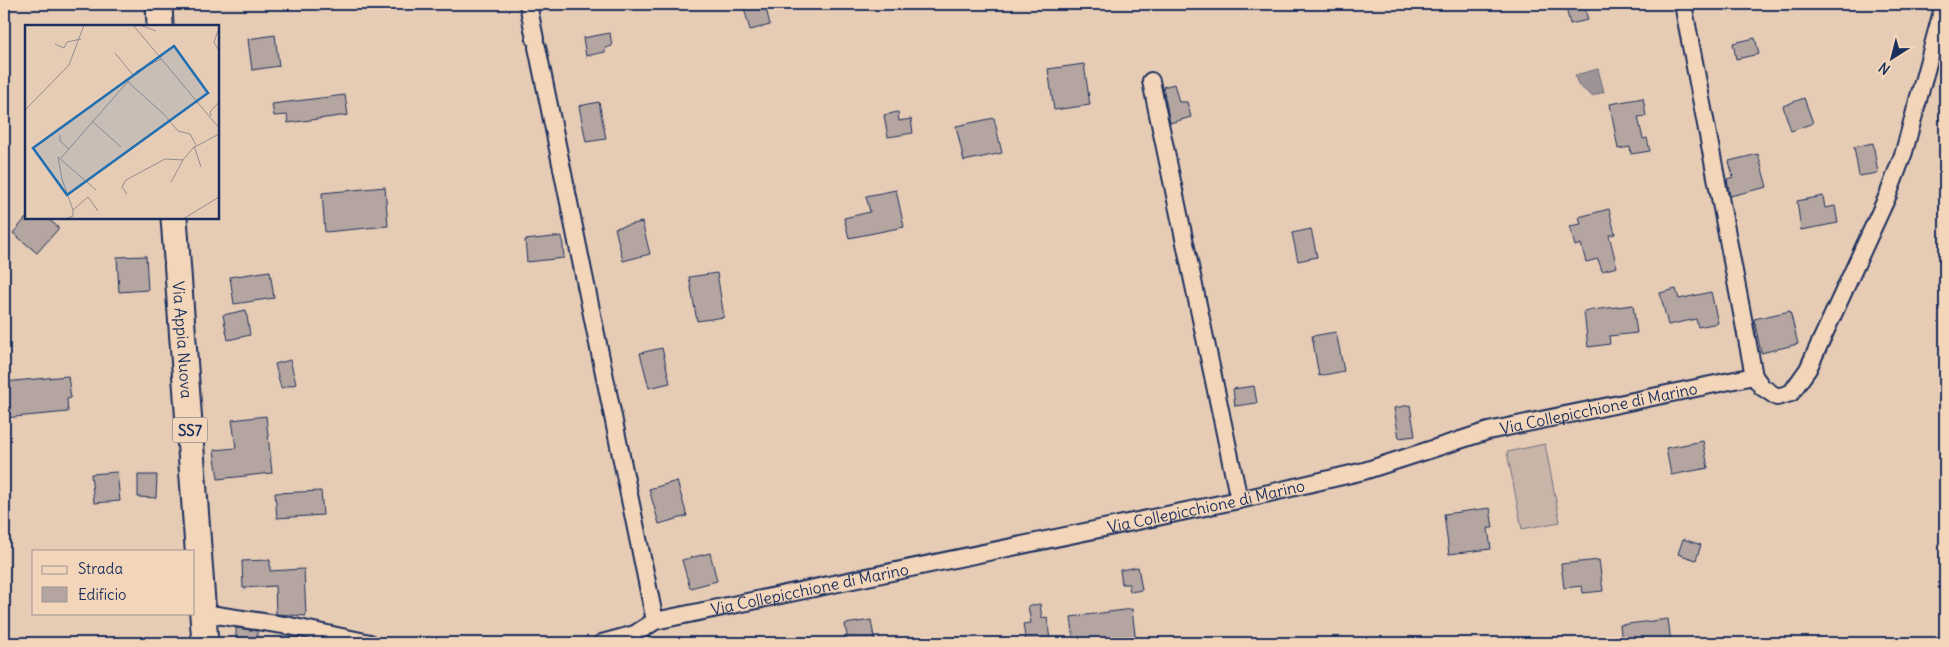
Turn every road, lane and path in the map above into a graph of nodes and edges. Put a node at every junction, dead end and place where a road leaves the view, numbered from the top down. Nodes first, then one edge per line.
1 (159, 4) edge
2 (528, 4) edge
3 (1683, 4) edge
4 (1944, 4) edge
5 (160, 25) edge
6 (1151, 81) dead end
7 (174, 219) edge
8 (1754, 376) junction
9 (1238, 500) junction
10 (203, 613) junction
11 (655, 621) junction
12 (205, 643) edge
13 (370, 643) edge
14 (602, 643) edge

1 - 5 main road
2 - 11 street
3 - 8 street
4 - 8 street
6 - 9 street
7 - 10 main road, Via Appia Nuova / SS7
8 - 9 street, Via Collepicchione di Marino
9 - 11 street, Via Collepicchione di Marino
10 - 12 main road, Via Appia Nuova / SS7
10 - 13 street
11 - 14 street

